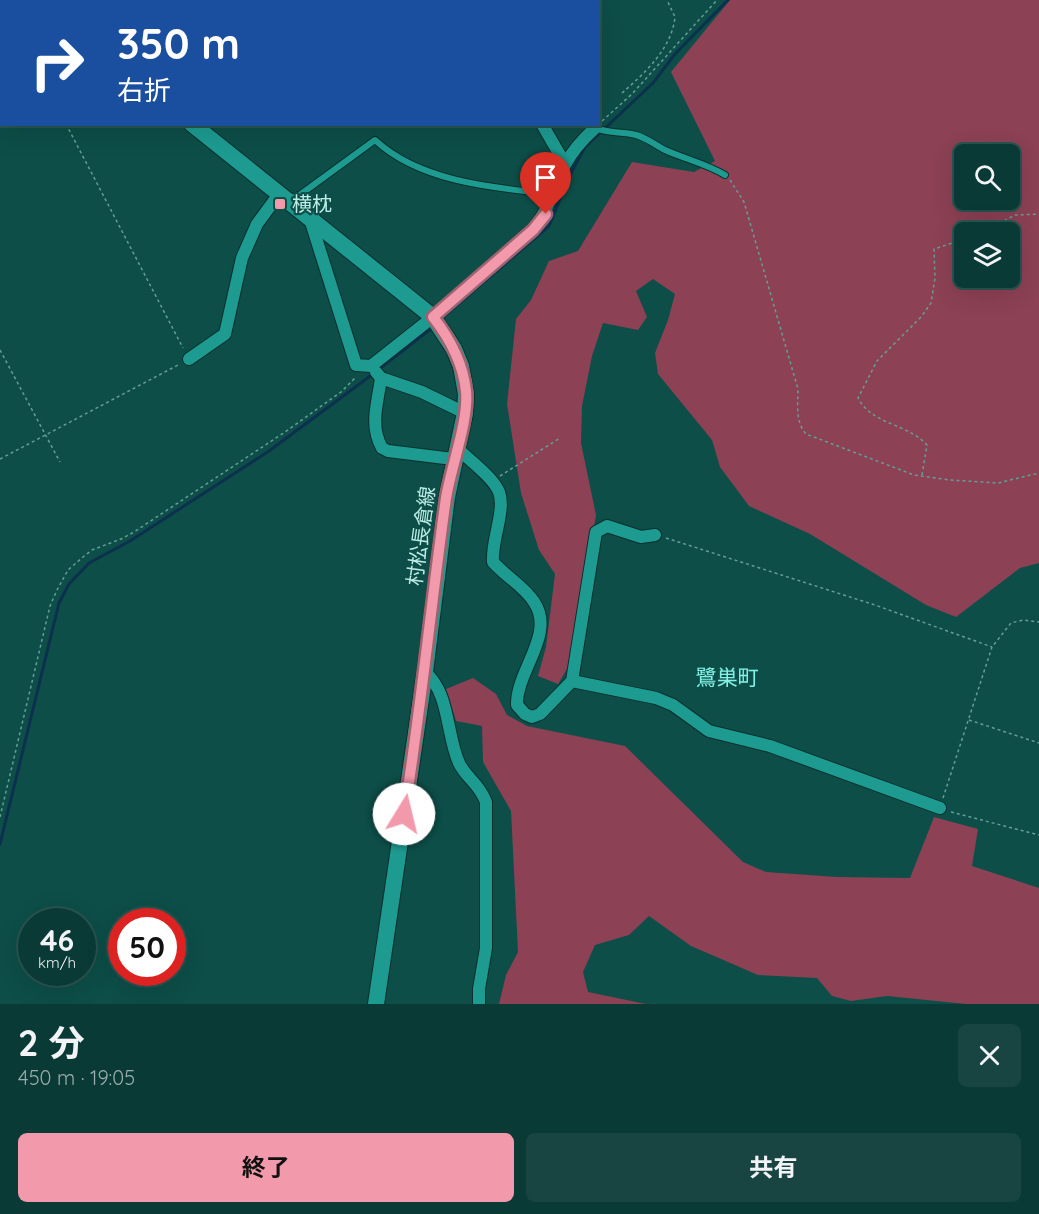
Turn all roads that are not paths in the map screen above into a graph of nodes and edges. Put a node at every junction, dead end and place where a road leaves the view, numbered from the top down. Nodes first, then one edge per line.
1 (194, 126) edge
2 (543, 126) edge
3 (597, 126) edge
4 (565, 164) junction
5 (725, 175) road end
6 (554, 194) junction
7 (283, 197) junction
8 (310, 219) junction
9 (433, 317) junction
10 (189, 359) road end
11 (371, 366) junction
12 (381, 378) junction
13 (465, 413) junction
14 (455, 453) junction
15 (655, 535) road end
16 (425, 672) junction
17 (572, 681) junction
18 (940, 808) road end
19 (376, 1004) edge
20 (479, 1004) edge

1 - 7 main road, 村松長倉線
2 - 4 street
3 - 4 street
3 - 5 lane
4 - 6 street
6 - 7 lane
6 - 9 street
7 - 8 main road, 村松長倉線
7 - 10 street
8 - 9 main road, 村松長倉線
8 - 11 street
9 - 11 street
9 - 13 main road, 村松長倉線
11 - 12 street
12 - 13 street
12 - 14 street
13 - 14 main road, 村松長倉線
14 - 16 main road, 村松長倉線
14 - 17 street
15 - 17 street
16 - 19 main road, 村松長倉線
16 - 20 street
17 - 18 street

